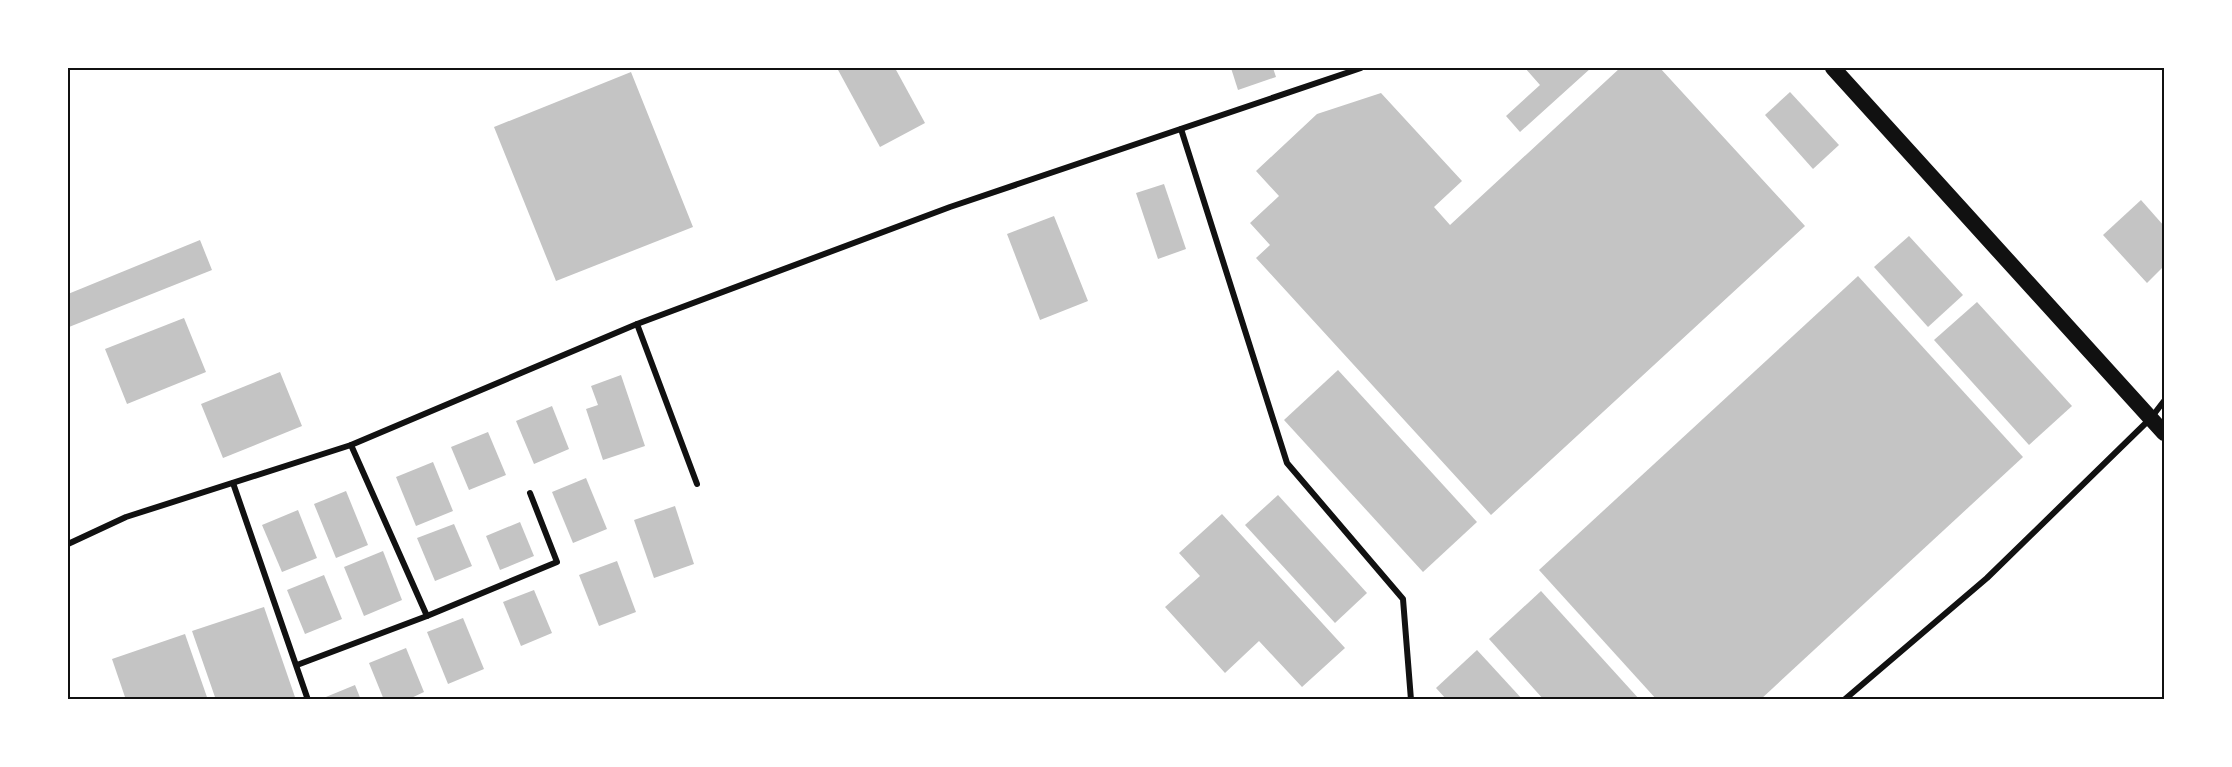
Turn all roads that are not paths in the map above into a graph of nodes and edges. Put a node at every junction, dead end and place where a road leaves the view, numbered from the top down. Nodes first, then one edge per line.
1 (1361, 68) edge
2 (1833, 68) edge
3 (1180, 129) junction
4 (637, 324) junction
5 (2164, 401) edge
6 (2151, 418) junction
7 (2164, 433) edge
8 (351, 445) junction
9 (233, 483) junction
10 (697, 484) dead end
11 (530, 493) dead end
12 (68, 544) edge
13 (427, 616) junction
14 (297, 665) junction
15 (308, 699) edge
16 (1411, 699) edge
17 (1844, 699) edge

1 - 3 street
2 - 6 highway
3 - 4 street
3 - 16 street
4 - 8 street
4 - 10 street
5 - 6 street
6 - 7 highway
6 - 17 street
8 - 9 street
8 - 13 street
9 - 12 street
9 - 14 street
11 - 13 street
13 - 14 street
14 - 15 street

